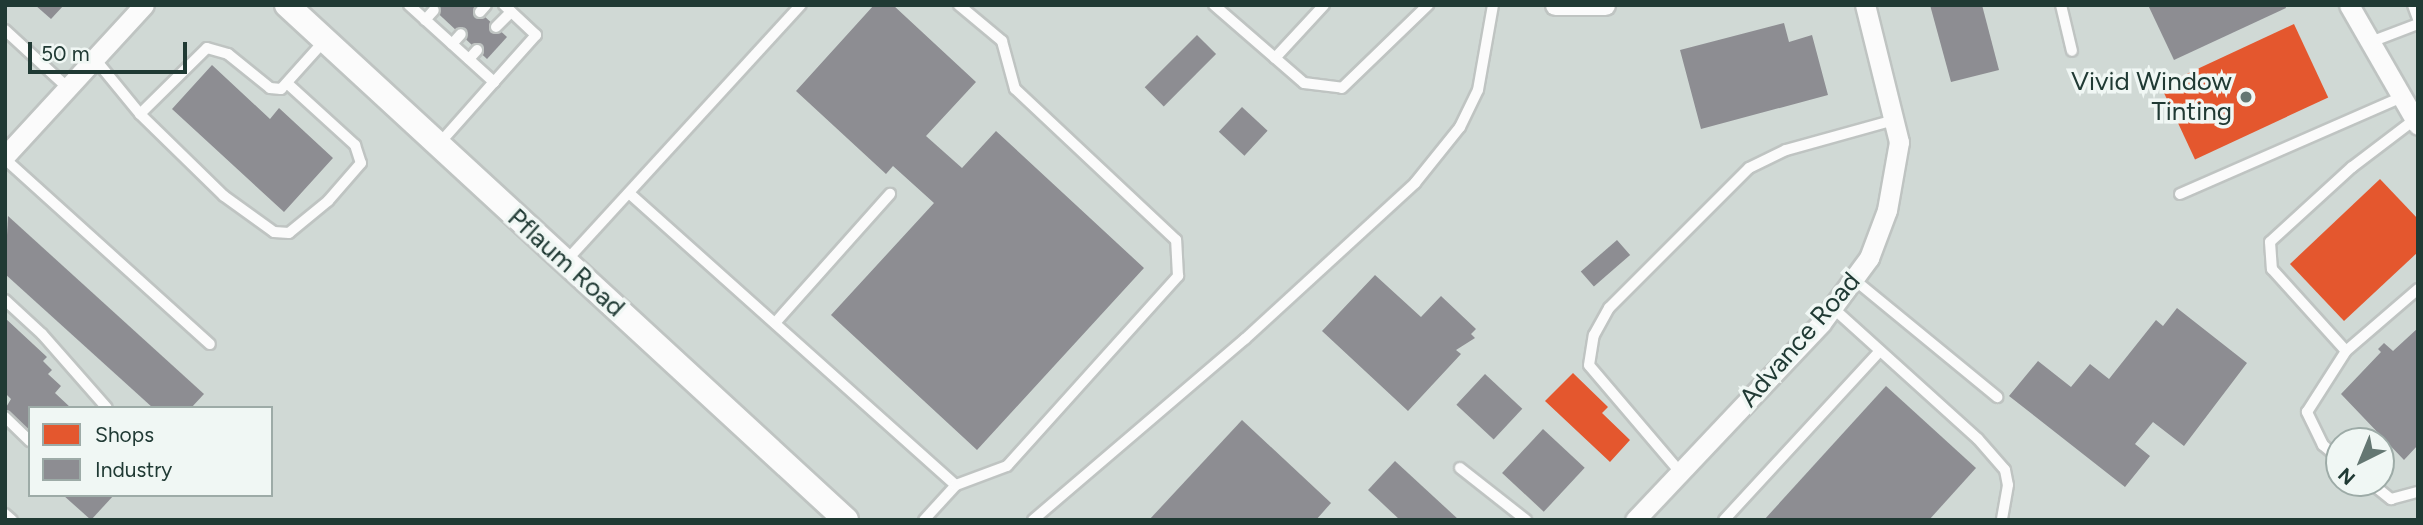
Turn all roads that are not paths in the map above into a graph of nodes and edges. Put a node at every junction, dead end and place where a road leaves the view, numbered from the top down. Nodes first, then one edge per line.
1 (144, 5) edge
2 (287, 5) edge
3 (409, 5) edge
4 (801, 5) edge
5 (959, 5) edge
6 (1214, 5) edge
7 (1324, 5) edge
8 (1428, 5) edge
9 (1493, 5) edge
10 (1555, 5) edge
11 (1605, 5) edge
12 (1865, 5) edge
13 (2061, 5) edge
14 (2349, 5) edge
15 (2413, 5) edge
16 (507, 9) edge
17 (434, 10) dead end
18 (425, 20) junction
19 (2418, 21) edge
20 (496, 27) dead end
21 (5, 30) edge
22 (461, 34) dead end
23 (324, 40) junction
24 (2367, 43) junction
25 (452, 44) junction
26 (477, 50) dead end
27 (2072, 51) dead end
28 (1275, 58) junction
29 (95, 59) junction
30 (468, 59) junction
31 (494, 82) junction
32 (288, 84) junction
33 (68, 88) junction
34 (2400, 98) junction
35 (140, 114) junction
36 (1894, 120) junction
37 (2416, 122) edge
38 (438, 145) junction
39 (5, 158) edge
40 (629, 193) junction
41 (890, 194) dead end
42 (2180, 194) dead end
43 (565, 262) junction
44 (1856, 281) junction
45 (2418, 289) edge
46 (5, 300) edge
47 (1833, 308) junction
48 (775, 323) junction
49 (210, 344) dead end
50 (1880, 351) junction
51 (2346, 351) junction
52 (1997, 397) dead end
53 (105, 406) edge
54 (5, 417) edge
55 (28, 439) edge
56 (2325, 447) edge
57 (1460, 468) dead end
58 (1680, 472) junction
59 (956, 485) junction
60 (2418, 492) edge
61 (2388, 497) edge
62 (5, 514) edge
63 (12, 520) edge
64 (845, 520) edge
65 (924, 520) edge
66 (1033, 520) edge
67 (1526, 520) edge
68 (1635, 520) edge
69 (1724, 520) edge
70 (2001, 520) edge

1 - 29 street
2 - 23 street, Pflaum Road
3 - 18 lane
4 - 40 lane
5 - 59 lane
6 - 28 lane
7 - 28 lane
8 - 28 lane
9 - 66 lane
10 - 11 street
12 - 36 street, Advance Road
13 - 27 lane
14 - 24 street
15 - 19 lane
16 - 20 lane
16 - 31 lane
17 - 18 lane
18 - 25 lane
19 - 24 lane
21 - 33 lane
22 - 25 lane
23 - 32 lane
23 - 38 street, Pflaum Road
24 - 34 street
25 - 30 lane
26 - 30 lane
29 - 33 street
29 - 35 lane
30 - 31 lane
31 - 38 lane
32 - 35 lane
32 - 35 lane
33 - 39 street
34 - 37 street
34 - 42 lane
36 - 44 street, Advance Road
36 - 58 lane
37 - 51 lane
38 - 43 street, Pflaum Road
39 - 49 lane
40 - 43 lane
40 - 48 lane
41 - 48 lane
43 - 64 street, Pflaum Road
44 - 47 street, Advance Road
44 - 52 lane
45 - 51 lane
46 - 53 lane
47 - 50 lane
47 - 58 street, Advance Road
48 - 59 lane
50 - 69 lane
50 - 70 lane
51 - 56 lane
54 - 55 lane
57 - 67 lane
58 - 68 street, Advance Road
59 - 65 lane
60 - 61 lane
62 - 63 lane

